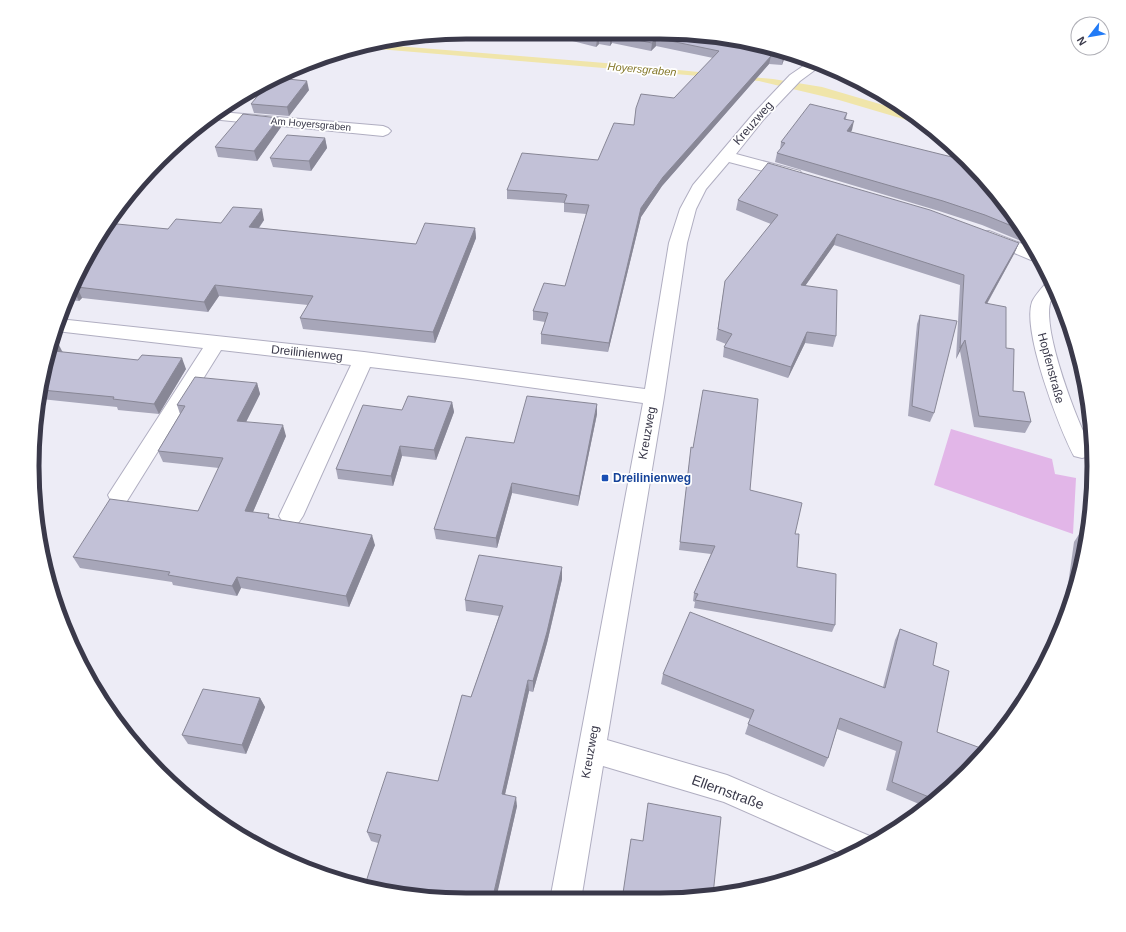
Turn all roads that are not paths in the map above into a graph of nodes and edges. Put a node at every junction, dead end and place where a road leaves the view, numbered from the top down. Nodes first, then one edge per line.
1 (811, 67) edge
2 (221, 117) edge
3 (384, 131) dead end
4 (725, 156) junction
5 (806, 178) edge
6 (975, 230) edge
7 (1030, 253) edge
8 (1049, 292) edge
9 (63, 326) edge
10 (216, 343) junction
11 (364, 360) junction
12 (654, 397) junction
13 (1082, 450) dead end
14 (119, 495) dead end
15 (291, 516) dead end
16 (591, 749) junction
17 (856, 845) edge
18 (566, 893) edge

1 - 4 street, Kreuzweg
2 - 3 street, Am Hoyersgraben
4 - 5 street
4 - 12 street, Kreuzweg
6 - 7 street
8 - 13 street, Hopfenstraße
9 - 10 street, Dreilinienweg
10 - 11 street, Dreilinienweg
10 - 14 street
11 - 12 street, Dreilinienweg
11 - 15 street
12 - 16 street, Kreuzweg
16 - 17 street, Ellernstraße
16 - 18 street, Kreuzweg

